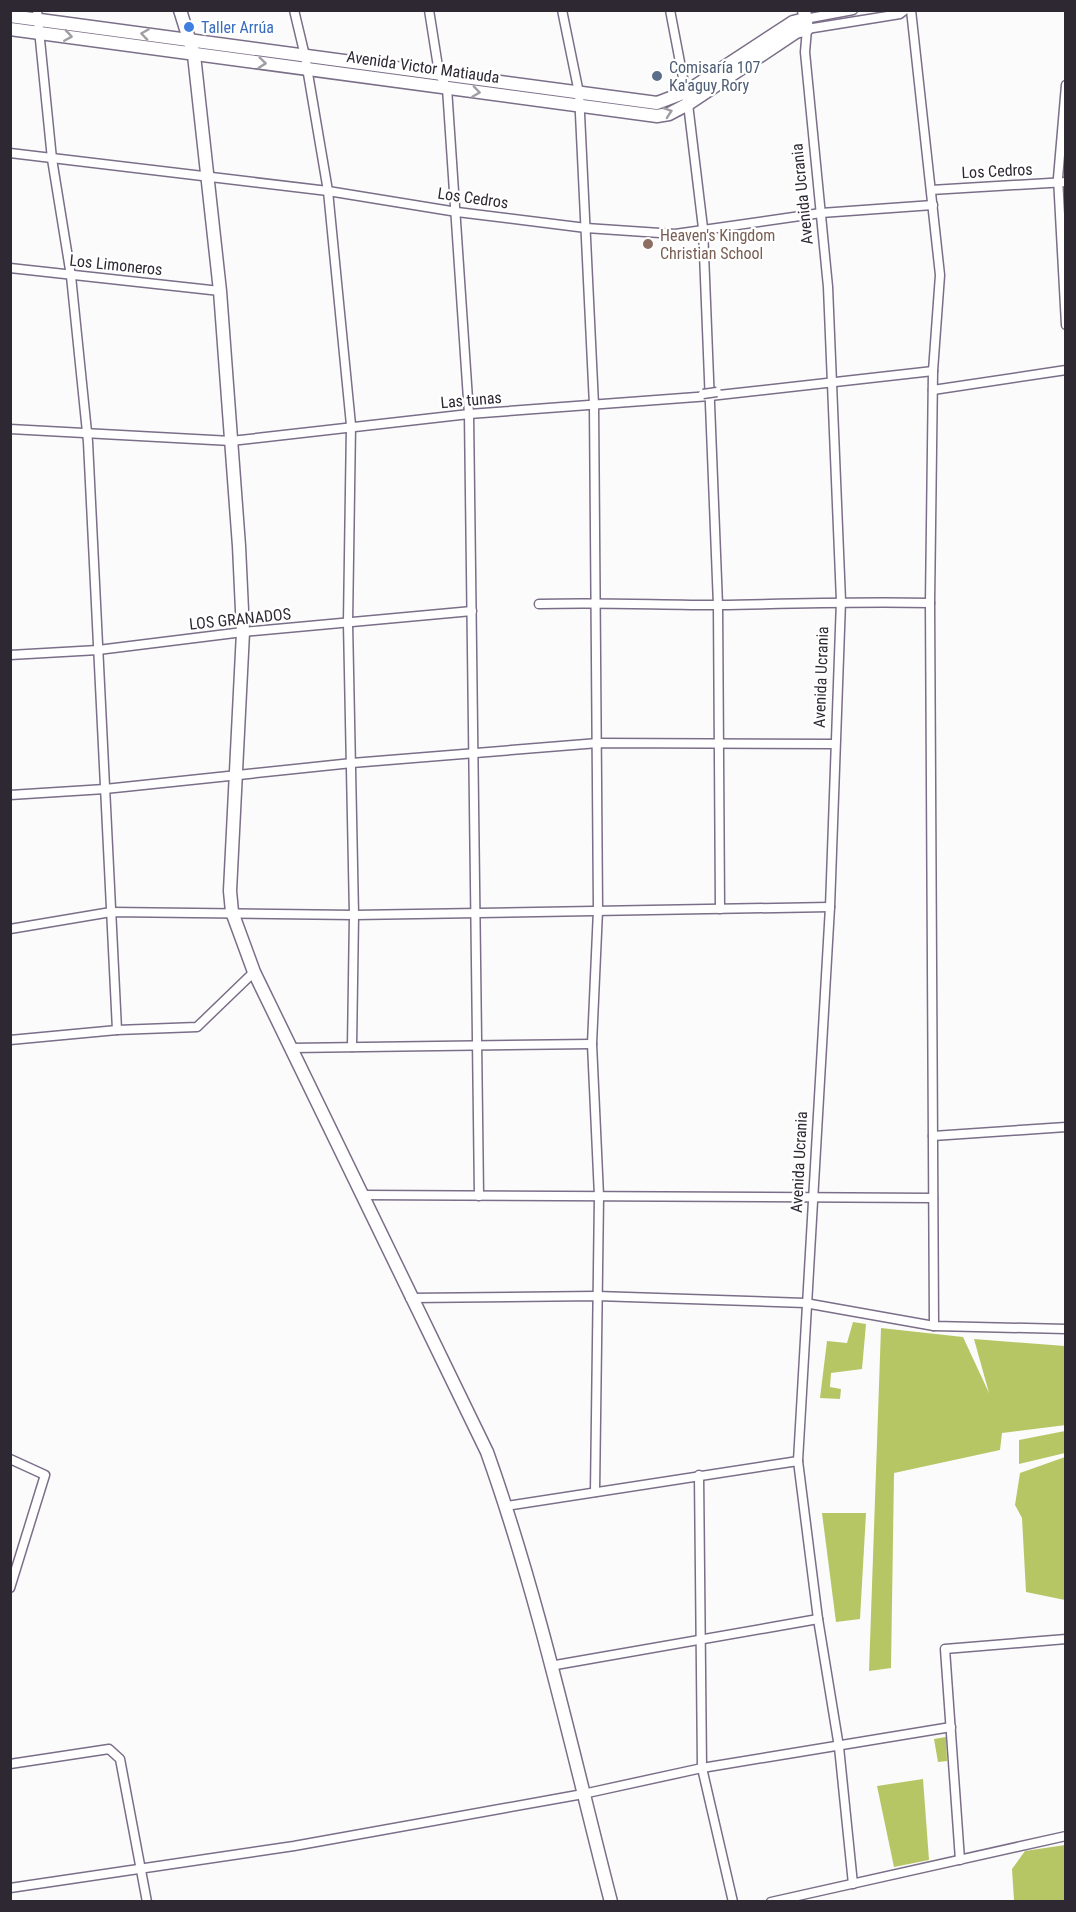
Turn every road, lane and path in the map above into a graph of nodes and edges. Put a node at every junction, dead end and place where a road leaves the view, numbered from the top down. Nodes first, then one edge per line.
1 (180, 10) edge
2 (294, 10) edge
3 (429, 10) edge
4 (562, 10) edge
5 (670, 10) edge
6 (853, 10) edge
7 (905, 10) edge
8 (911, 10) edge
9 (10, 16) edge
10 (39, 21) edge
11 (799, 21) edge
12 (10, 28) edge
13 (187, 39) junction
14 (194, 55) junction
15 (306, 62) junction
16 (440, 73) junction
17 (1065, 86) edge
18 (447, 88) junction
19 (687, 98) junction
20 (579, 99) junction
21 (10, 153) edge
22 (52, 159) junction
23 (206, 177) junction
24 (1062, 183) edge
25 (931, 190) junction
26 (328, 191) junction
27 (933, 205) junction
28 (457, 212) junction
29 (821, 213) junction
30 (586, 228) junction
31 (703, 228) junction
32 (10, 268) edge
33 (71, 276) junction
34 (220, 291) junction
35 (1065, 325) edge
36 (1065, 370) edge
37 (933, 371) junction
38 (832, 381) junction
39 (933, 390) junction
40 (710, 394) junction
41 (594, 405) junction
42 (468, 414) junction
43 (10, 429) edge
44 (351, 429) junction
45 (87, 433) junction
46 (231, 441) junction
47 (841, 601) junction
48 (596, 602) junction
49 (930, 603) junction
50 (539, 604) dead end
51 (718, 605) junction
52 (472, 611) junction
53 (348, 623) junction
54 (243, 632) junction
55 (98, 650) junction
56 (10, 654) edge
57 (598, 743) junction
58 (720, 743) junction
59 (835, 744) junction
60 (474, 754) junction
61 (352, 763) junction
62 (235, 774) junction
63 (105, 789) junction
64 (10, 795) edge
65 (830, 907) junction
66 (720, 909) junction
67 (598, 910) junction
68 (111, 912) junction
69 (232, 912) junction
70 (475, 912) junction
71 (354, 915) junction
72 (10, 929) edge
73 (254, 972) junction
74 (117, 1030) junction
75 (10, 1040) edge
76 (592, 1044) junction
77 (476, 1046) junction
78 (352, 1047) junction
79 (291, 1048) junction
80 (1065, 1127) edge
81 (933, 1136) junction
82 (361, 1195) junction
83 (479, 1196) junction
84 (599, 1196) junction
85 (933, 1198) junction
86 (814, 1199) junction
87 (597, 1296) junction
88 (411, 1298) junction
89 (806, 1304) junction
90 (934, 1326) junction
91 (1065, 1329) edge
92 (10, 1459) edge
93 (798, 1461) junction
94 (699, 1475) junction
95 (595, 1492) junction
96 (506, 1506) junction
97 (10, 1588) edge
98 (818, 1619) junction
99 (1065, 1639) edge
100 (700, 1640) junction
101 (550, 1666) junction
102 (951, 1727) junction
103 (839, 1746) junction
104 (10, 1764) edge
105 (702, 1768) junction
106 (583, 1794) junction
107 (1065, 1836) edge
108 (960, 1860) junction
109 (141, 1869) junction
110 (853, 1884) junction
111 (10, 1888) edge
112 (147, 1902) edge
113 (611, 1902) edge
114 (733, 1902) edge
115 (771, 1902) edge

1 - 13 street
2 - 15 street
3 - 16 street
4 - 20 street
5 - 19 street
6 - 11 street
7 - 11 street
8 - 25 street
9 - 10 street, Avenida Victor Matiauda
10 - 12 street, Avenida Victor Matiauda
13 -> 10 street, Avenida Victor Matiauda
10 -> 14 street, Avenida Victor Matiauda
10 - 22 street
11 - 19 street, Avenida Victor Matiauda
11 - 29 street, Avenida Ucrania
13 - 14 street
13 - 15 street, Avenida Victor Matiauda
14 -> 15 street, Avenida Victor Matiauda
14 - 23 street
15 - 16 street, Avenida Victor Matiauda
15 - 18 street, Avenida Victor Matiauda
15 - 26 street
16 - 18 street
16 - 20 street, Avenida Victor Matiauda
17 - 24 street
18 -> 20 street, Avenida Victor Matiauda
18 - 28 street
19 - 20 street, Avenida Victor Matiauda
19 - 31 street
20 - 30 street
21 - 22 street, Los Cedros
22 - 23 street, Los Cedros
22 - 33 street
23 - 26 street, Los Cedros
23 - 34 street
24 - 25 street, Los Cedros
24 - 35 street
25 - 27 street
26 - 28 street, Los Cedros
26 - 44 street
27 - 29 street, Los Cedros
27 - 37 street
28 - 30 street, Los Cedros
28 - 42 street
29 - 31 street, Los Cedros
29 - 38 street, Avenida Ucrania
30 - 31 street, Los Cedros
30 - 41 street
31 - 40 street
32 - 33 street, Los Limoneros
33 - 34 street, Los Limoneros
33 - 45 street
34 - 46 street
36 - 39 street
37 - 38 street, Las tunas
37 - 39 street
38 - 40 street, Las tunas
38 - 47 street, Avenida Ucrania
39 - 49 street
40 - 41 street, Las tunas
40 - 51 street
41 - 42 street, Las tunas
41 - 48 street
42 - 44 street, Las tunas
42 - 52 street
43 - 45 street, Las tunas
44 - 46 street, Las tunas
44 - 53 street
45 - 46 street, Las tunas
45 - 55 street
46 - 54 street
47 - 49 street
47 - 51 street
47 - 59 street, Avenida Ucrania
48 - 50 street
48 - 51 street
48 - 57 street
49 - 81 street
51 - 58 street
52 - 53 street, LOS GRANADOS
52 - 60 street
53 - 54 street, LOS GRANADOS
53 - 61 street
54 - 55 street, LOS GRANADOS
54 - 62 street
55 - 56 street, LOS GRANADOS
55 - 63 street
57 - 58 street
57 - 60 street
57 - 67 street
58 - 59 street
58 - 66 street
59 - 65 street, Avenida Ucrania
60 - 61 street
60 - 70 street
61 - 62 street
61 - 71 street
62 - 63 street
62 - 69 street
63 - 64 street
63 - 68 street
65 - 66 street
65 - 86 street, Avenida Ucrania
66 - 67 street
67 - 70 street
67 - 76 street
68 - 69 street
68 - 72 street
68 - 74 street
69 - 71 street
69 - 73 street
70 - 71 street
70 - 77 street
71 - 78 street
73 - 74 street
73 - 79 street
74 - 75 street
76 - 77 street
76 - 84 street
77 - 78 street
77 - 83 street
78 - 79 street
79 - 82 street
80 - 81 street
81 - 85 street
82 - 83 street
82 - 88 street
83 - 84 street
84 - 86 street
84 - 87 street
85 - 86 street
85 - 90 street
86 - 89 street, Avenida Ucrania
87 - 88 street
87 - 89 street
87 - 95 street
88 - 96 street
89 - 90 street
89 - 93 street, Avenida Ucrania
90 - 91 street
92 - 97 street
93 - 94 street
93 - 98 street, Avenida Ucrania
94 - 95 street
94 - 100 street
95 - 96 street
96 - 101 street
98 - 100 street
98 - 103 street, Avenida Ucrania
99 - 102 street
100 - 101 street
100 - 105 street
101 - 106 street
102 - 103 street
102 - 108 street
103 - 105 street
103 - 110 street, Avenida Ucrania
104 - 109 street
105 - 106 street
105 - 114 street
106 - 109 street
106 - 113 street
107 - 108 street
108 - 110 street
109 - 111 street
109 - 112 street
110 - 115 street

